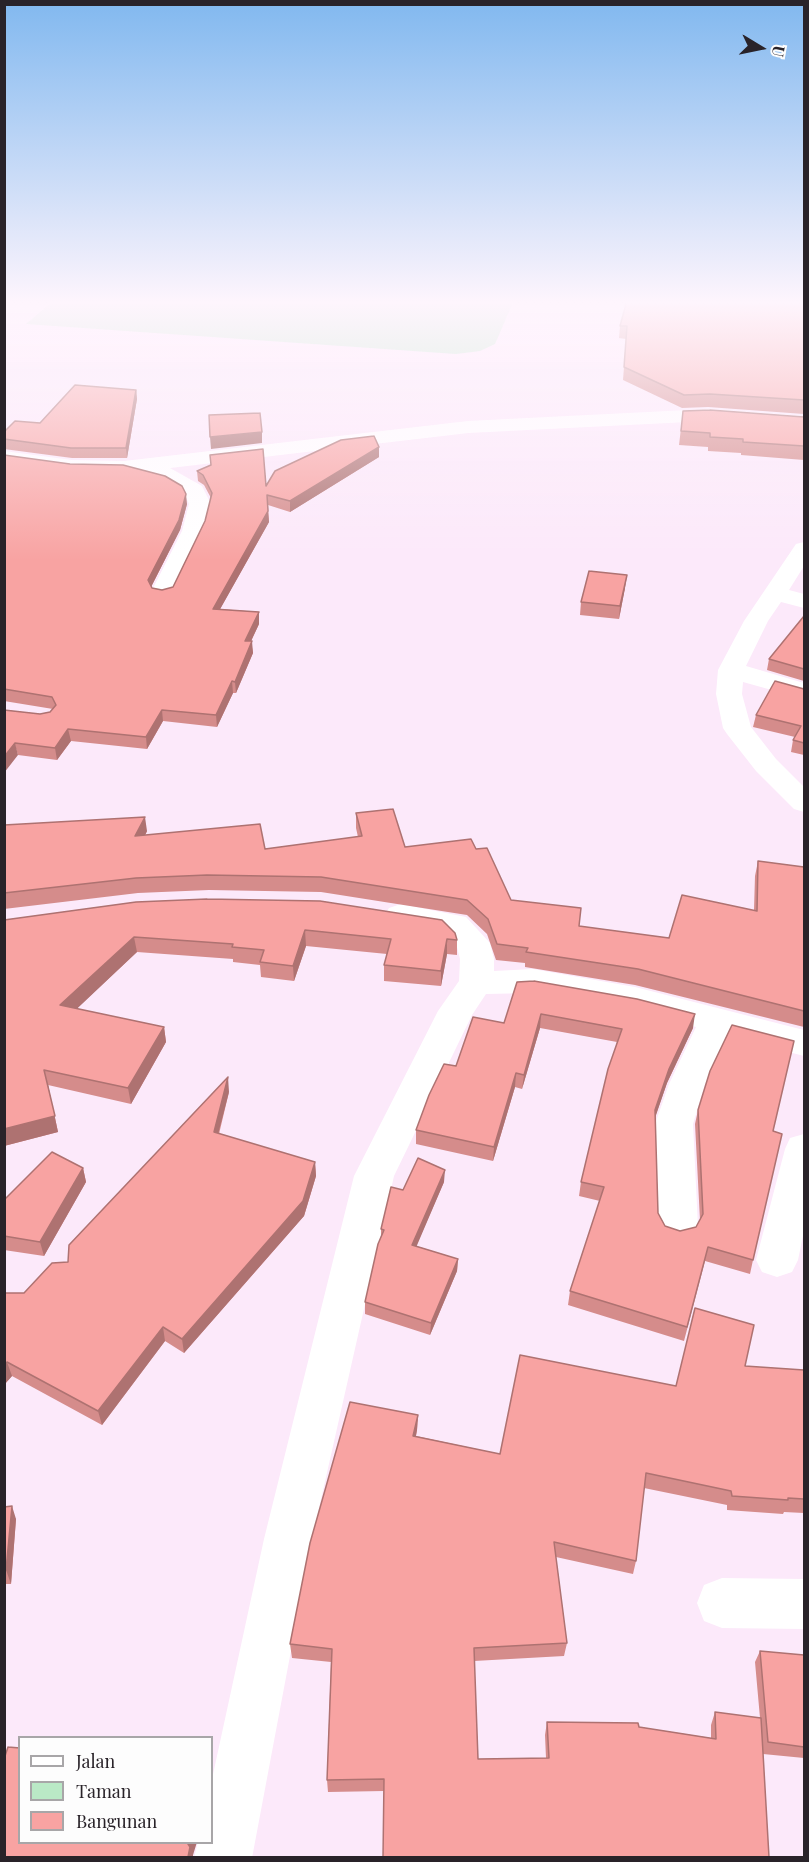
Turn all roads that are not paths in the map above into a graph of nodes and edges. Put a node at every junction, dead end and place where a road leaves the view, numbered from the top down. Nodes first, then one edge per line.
1 (804, 423) edge
2 (4, 457) edge
3 (148, 464) junction
4 (804, 549) edge
5 (163, 592) edge
6 (773, 593) junction
7 (804, 601) edge
8 (730, 670) junction
9 (804, 691) edge
10 (804, 803) edge
11 (368, 910) edge
12 (476, 983) junction
13 (717, 1020) junction
14 (804, 1042) edge
15 (804, 1149) edge
16 (678, 1227) dead end
17 (777, 1260) dead end
18 (722, 1603) dead end
19 (804, 1604) edge
20 (223, 1857) edge

1 - 3 street
2 - 3 street
3 - 5 street
4 - 6 street
6 - 7 street
6 - 8 street
8 - 9 street
8 - 10 street
11 - 12 street
12 - 13 street
12 - 20 street
13 - 14 street
13 - 16 street
15 - 17 street
18 - 19 street

